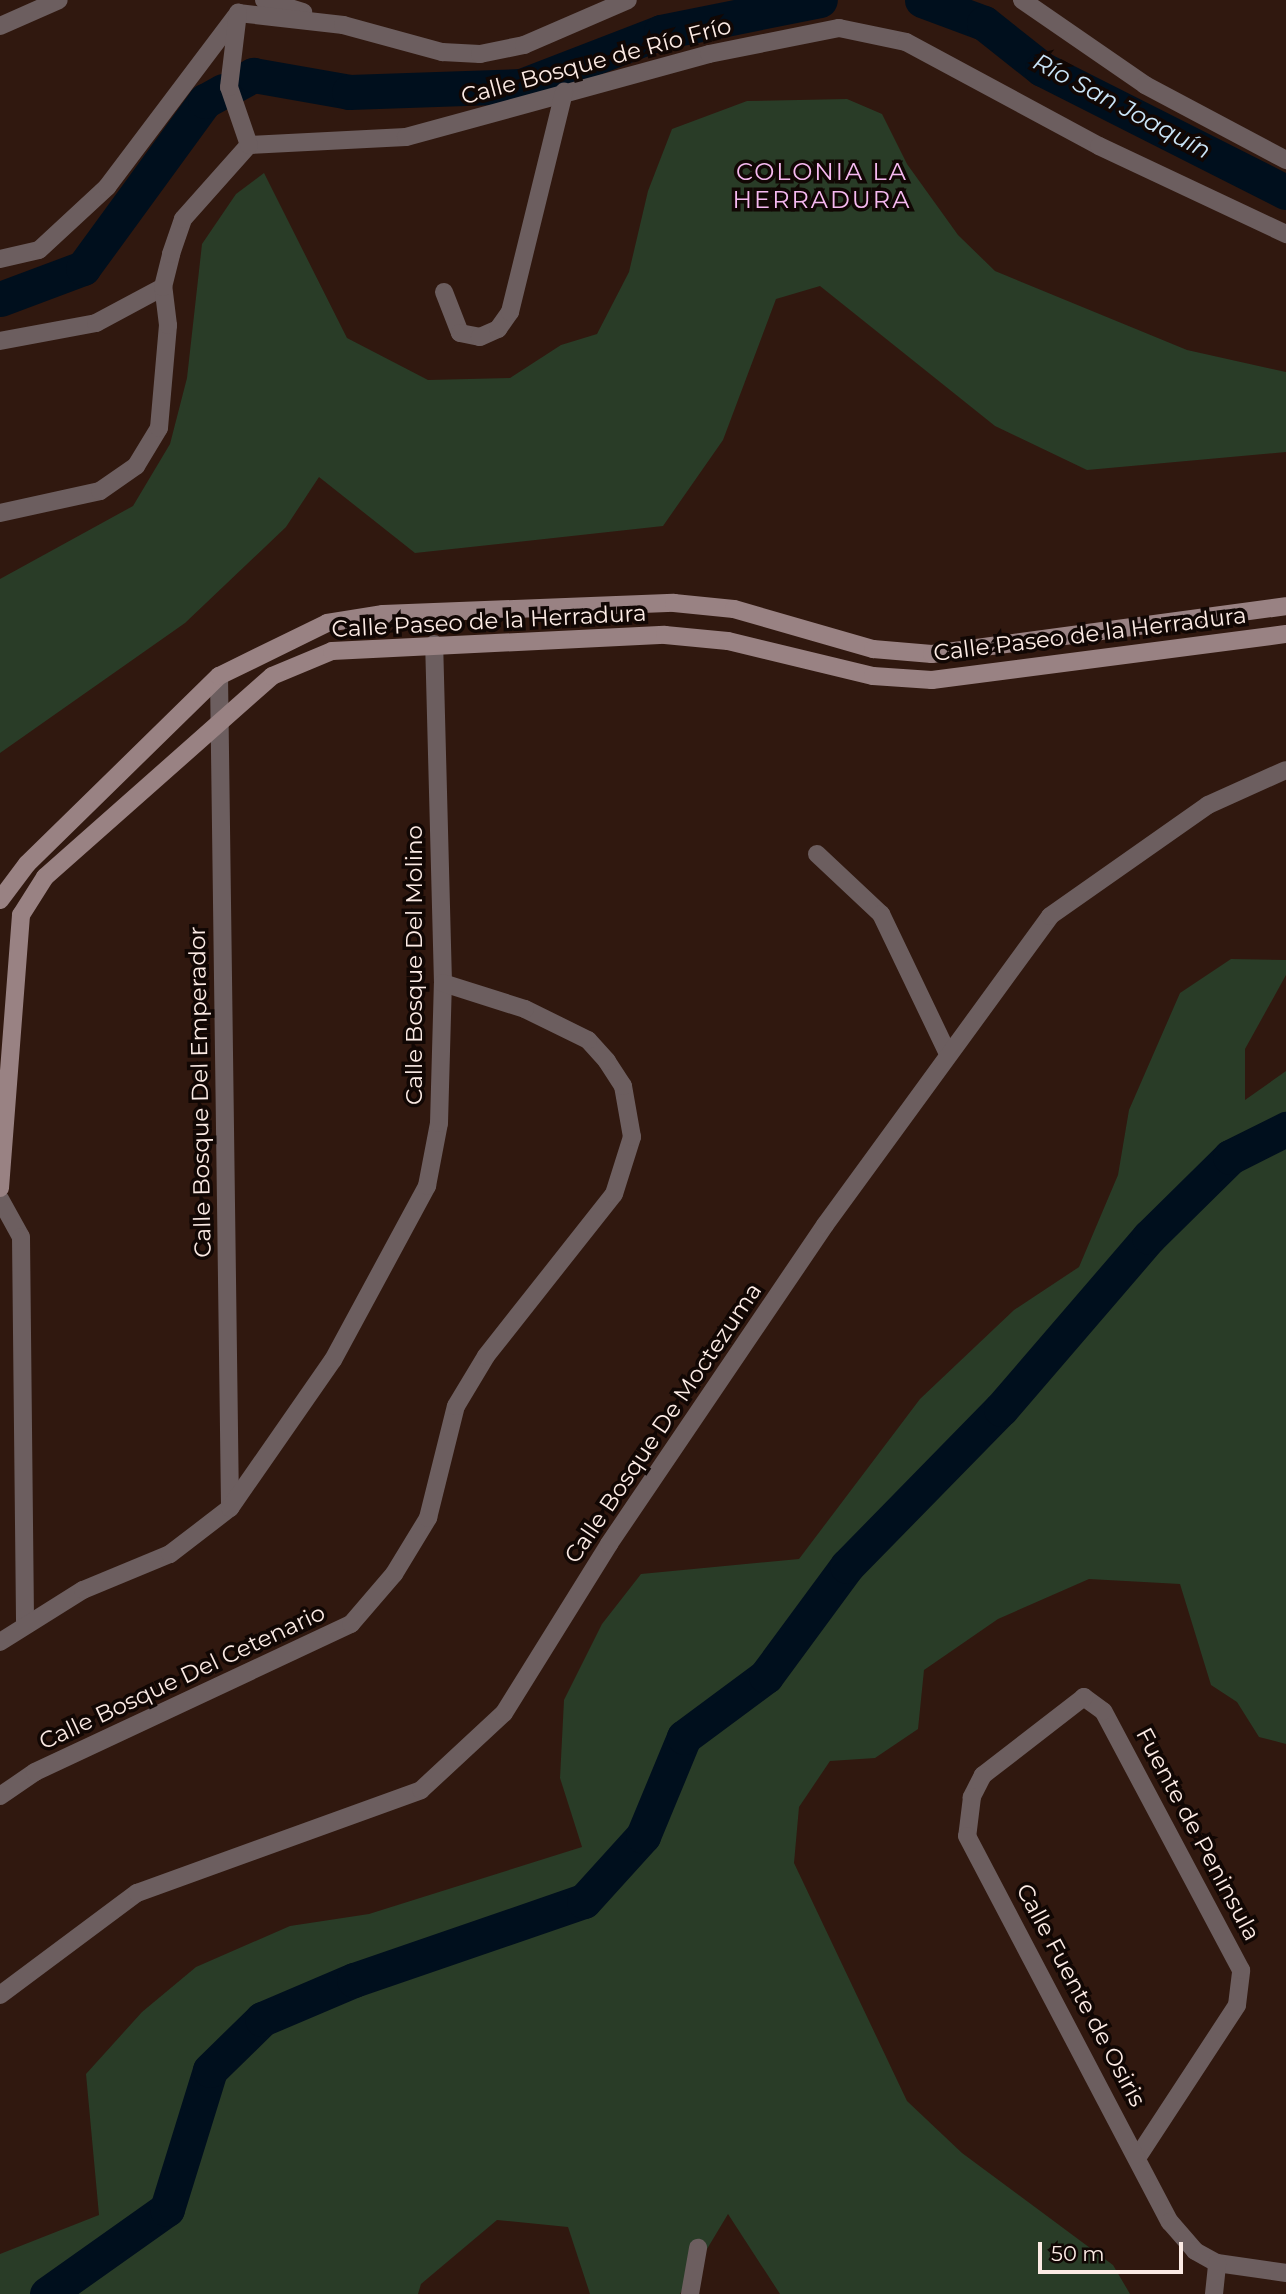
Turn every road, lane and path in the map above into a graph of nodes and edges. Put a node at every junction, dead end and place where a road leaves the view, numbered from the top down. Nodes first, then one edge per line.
1 (59, 0) edge
2 (264, 0) edge
3 (628, 0) edge
4 (1029, 3) edge
5 (234, 7) edge
6 (303, 12) dead end
7 (0, 26) edge
8 (565, 92) junction
9 (249, 145) junction
10 (1286, 160) edge
11 (1286, 234) edge
12 (0, 259) edge
13 (163, 287) junction
14 (444, 292) dead end
15 (0, 341) edge
16 (0, 513) edge
17 (1286, 606) edge
18 (1286, 634) edge
19 (434, 644) junction
20 (219, 676) junction
21 (220, 718) junction
22 (1286, 770) edge
23 (817, 854) dead end
24 (0, 900) edge
25 (443, 983) junction
26 (948, 1054) junction
27 (0, 1188) edge
28 (0, 1199) edge
29 (230, 1508) junction
30 (25, 1625) junction
31 (0, 1642) edge
32 (1074, 1699) joint
33 (0, 1796) edge
34 (0, 1995) edge
35 (1139, 2155) junction
36 (698, 2248) dead end
37 (1217, 2263) junction
38 (1286, 2273) edge
39 (690, 2294) edge
40 (1214, 2294) edge

1 - 7 street
2 - 6 street
3 - 5 street, Calle Bosque de Río Frío
4 - 10 street
5 - 9 street
5 - 12 street
8 - 9 street, Calle Bosque de Río Frío
8 - 11 street, Calle Bosque de Río Frío
8 - 14 street
9 - 13 street
13 - 15 street
13 - 16 street
17 - 20 main road, Calle Paseo de la Herradura
18 - 19 main road, Calle Paseo de la Herradura
19 - 21 main road, Calle Paseo de la Herradura
19 - 25 street, Calle Bosque Del Molino
20 - 21 street, Calle Bosque Del Emperador
20 - 24 main road, Calle Paseo de la Herradura
21 - 27 main road, Calle Paseo de la Herradura
21 - 29 street, Calle Bosque Del Emperador
22 - 26 street, Calle Bosque De Moctezuma
23 - 26 street
25 - 29 street, Calle Bosque Del Molino
25 - 33 street, Calle Bosque Del Cetenario
26 - 34 street, Calle Bosque De Moctezuma
28 - 30 street
29 - 30 street, Calle Bosque Del Molino
30 - 31 street, Calle Bosque Del Molino
32 - 35 street, Fuente de Peninsula
32 - 35 street, Calle Fuente de Osiris
35 - 37 street, Calle Fuente de Osiris
36 - 39 street
37 - 38 street, Calle Fuente de Osiris
37 - 40 street

